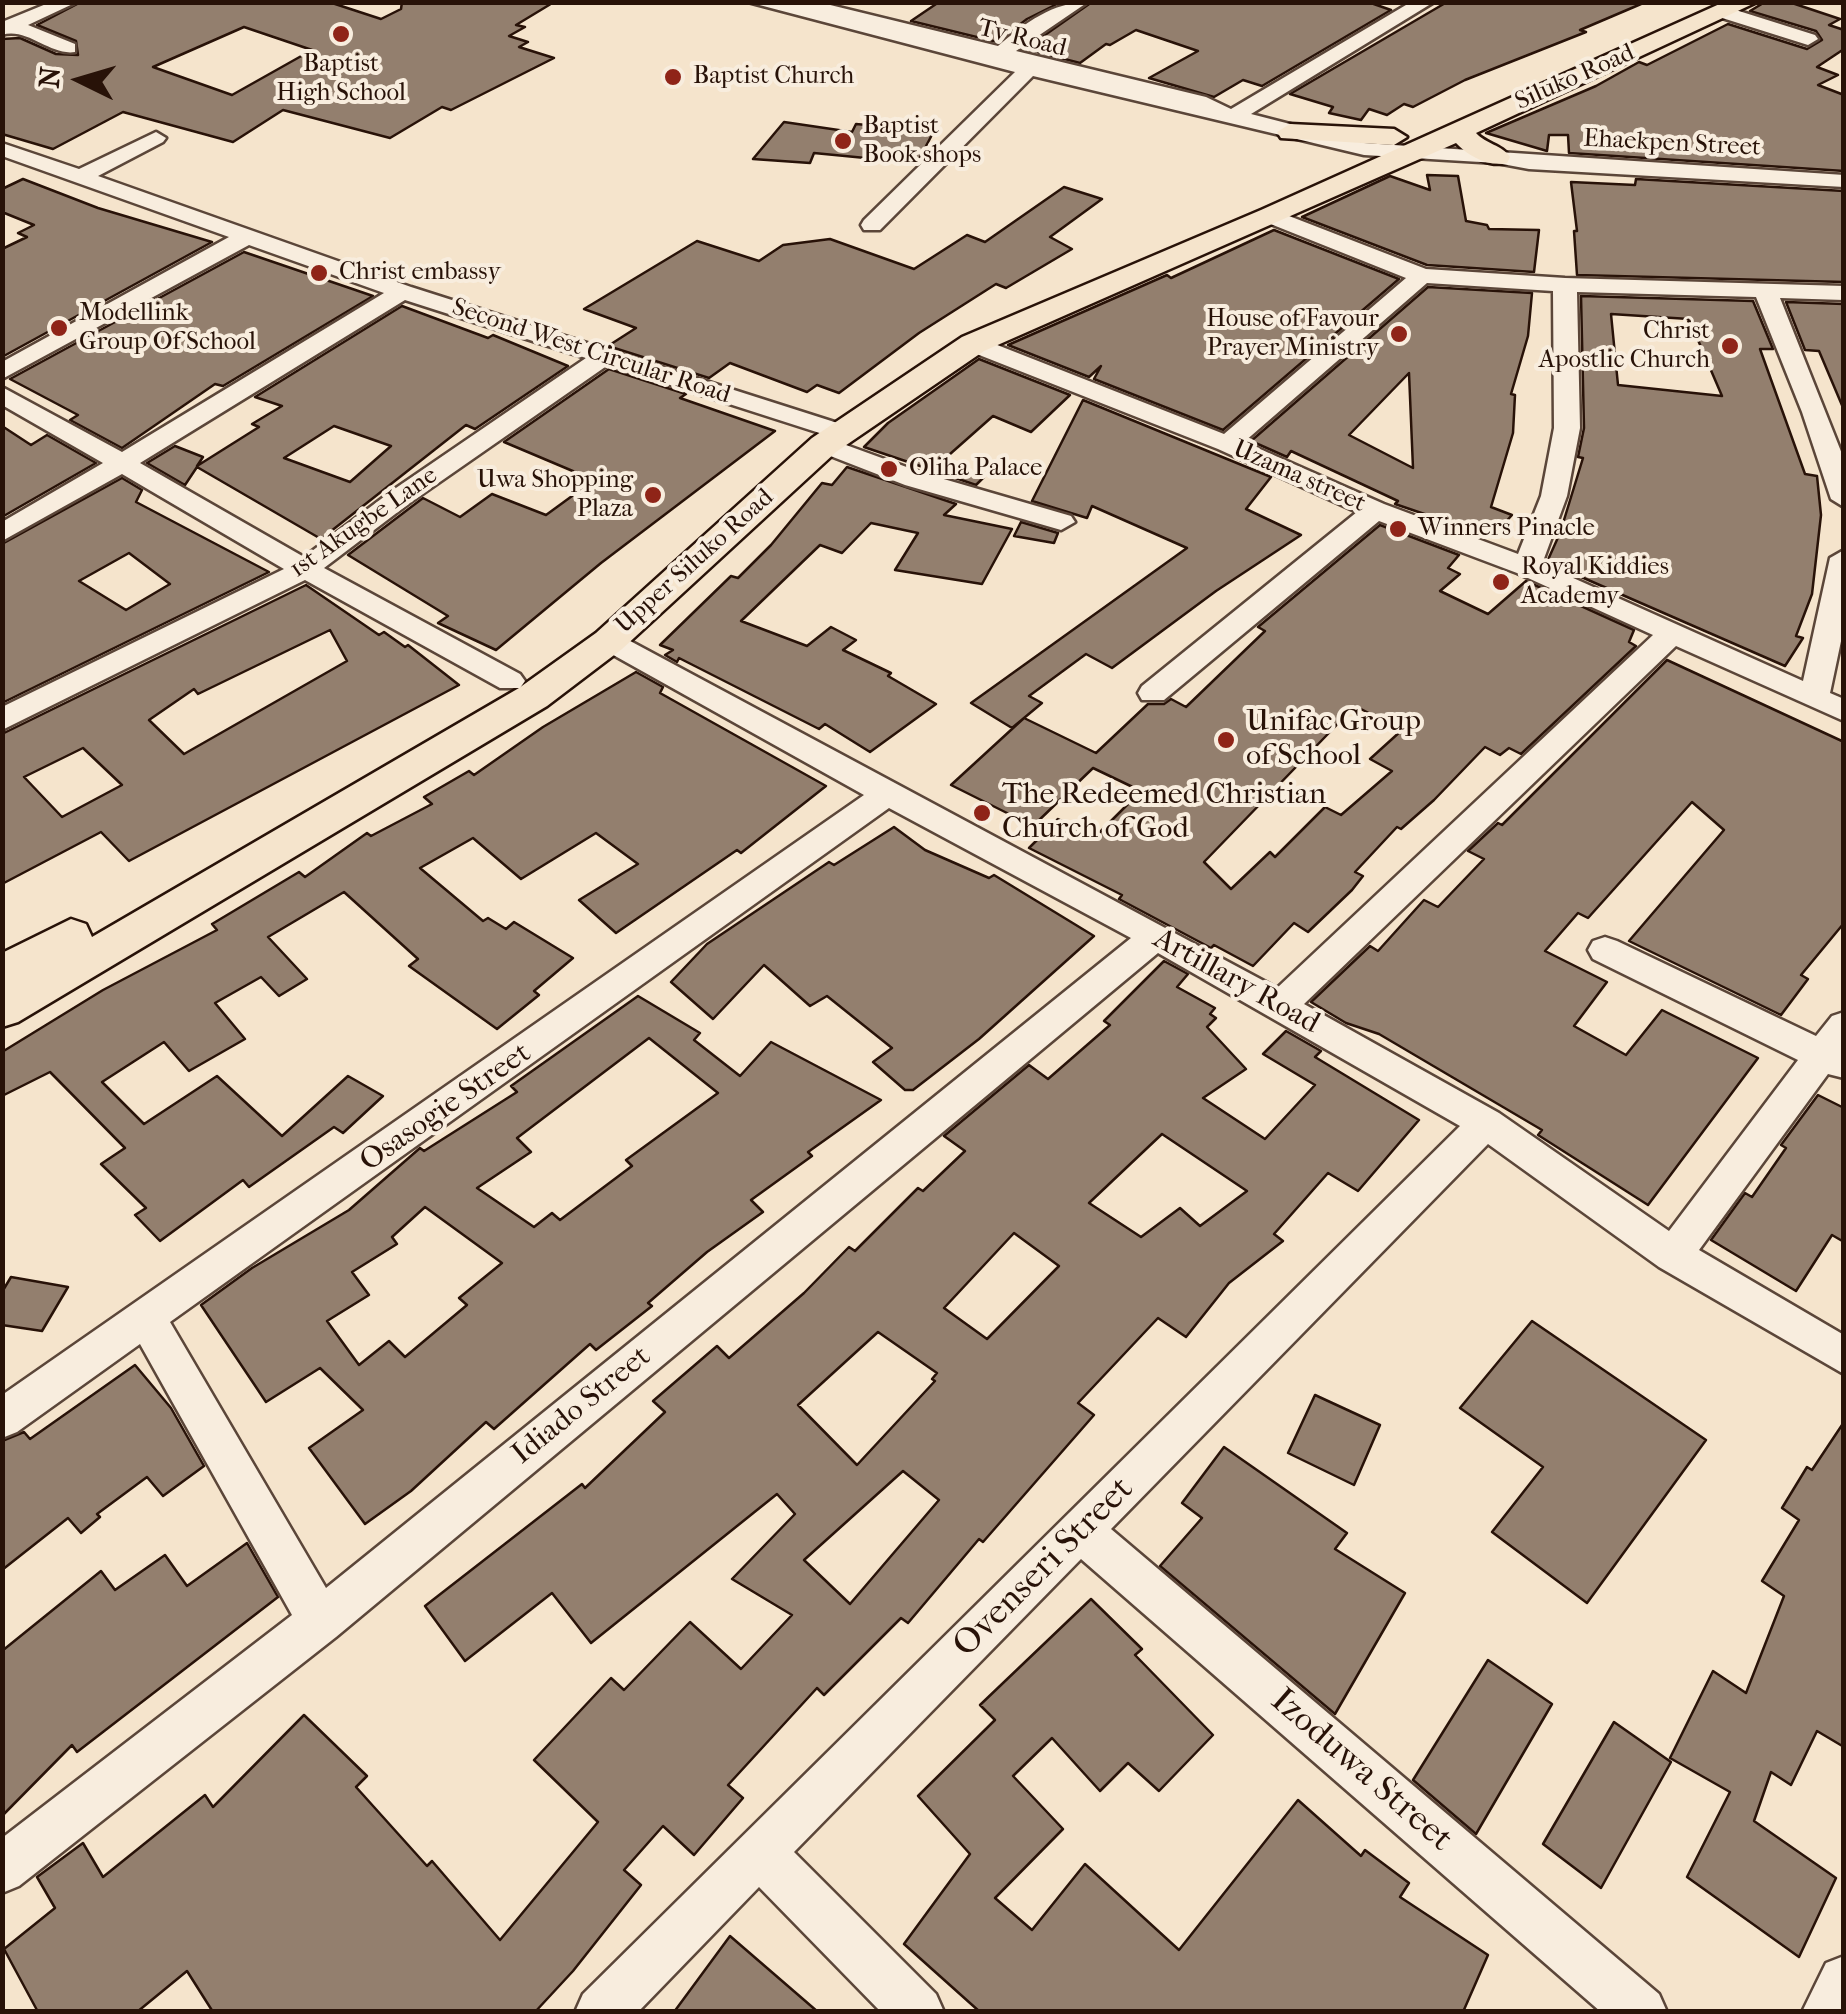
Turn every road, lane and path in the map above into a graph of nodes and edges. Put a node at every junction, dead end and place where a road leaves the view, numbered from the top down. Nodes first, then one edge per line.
1 (68, 2) edge
2 (757, 2) edge
3 (793, 2) edge
4 (1079, 2) edge
5 (1697, 2) edge
6 (1410, 5) edge
7 (1734, 7) edge
8 (1655, 19) junction
9 (7, 27) edge
10 (1684, 30) junction
11 (1808, 39) dead end
12 (68, 48) dead end
13 (1001, 54) junction
14 (1028, 69) junction
15 (1225, 113) junction
16 (1459, 130) junction
17 (1290, 132) junction
18 (156, 138) dead end
19 (2, 149) edge
20 (1374, 151) junction
21 (1497, 158) junction
22 (1844, 171) edge
23 (80, 178) junction
24 (1844, 181) edge
25 (1272, 216) junction
26 (872, 225) dead end
27 (244, 238) junction
28 (1422, 276) junction
29 (1565, 285) junction
30 (1764, 288) junction
31 (403, 292) junction
32 (1844, 293) edge
33 (972, 344) junction
34 (605, 356) junction
35 (2, 372) edge
36 (2, 394) edge
37 (1815, 412) junction
38 (1844, 415) edge
39 (825, 434) junction
40 (1226, 444) junction
41 (126, 464) junction
42 (1844, 500) edge
43 (1375, 510) junction
44 (1061, 522) dead end
45 (2, 533) edge
46 (1844, 558) edge
47 (1527, 567) junction
48 (306, 569) junction
49 (1672, 633) junction
50 (609, 641) junction
51 (510, 681) junction
52 (1153, 692) dead end
53 (1814, 698) junction
54 (1844, 711) edge
55 (2, 720) edge
56 (886, 794) junction
57 (1156, 936) junction
58 (1605, 950) dead end
59 (2, 974) edge
60 (1280, 1006) junction
61 (2, 1010) edge
62 (1837, 1049) edge
63 (1486, 1123) junction
64 (1673, 1255) junction
65 (147, 1319) junction
66 (1844, 1356) edge
67 (2, 1418) edge
68 (1080, 1530) junction
69 (320, 1621) junction
70 (761, 1854) junction
71 (2, 1869) edge
72 (1844, 1981) edge
73 (601, 2012) edge
74 (918, 2012) edge
75 (1641, 2012) edge
76 (1828, 2012) edge

1 - 9 street
2 - 14 street, Tv Road
3 - 13 street, Tv Road
4 - 13 street
5 - 8 main road, Siluko Road
6 - 15 street
7 - 10 main road, Siluko Road
7 - 11 street
8 - 10 main road
8 - 20 main road, Siluko Road
9 - 12 street
10 - 16 main road, Siluko Road
13 - 15 street, Tv Road
14 - 15 street, Tv Road
14 - 26 street
15 - 17 street, Tv Road
16 - 20 main road, Siluko Road
16 - 21 main road
17 - 20 main road
17 - 20 main road
18 - 23 street
19 - 23 street, Second West Circular Road
20 - 21 street, Ehaekpen Street
20 - 25 main road, Upper Siluko Road
20 - 39 main road, Upper Siluko Road
21 - 22 street, Ehaekpen Street
21 - 24 street, Ehaekpen Street
23 - 27 street, Second West Circular Road
25 - 28 street
25 - 33 main road, Upper Siluko Road
27 - 31 street, Second West Circular Road
27 - 35 street
28 - 29 street
28 - 40 street
29 - 30 street
29 - 47 street
30 - 32 street
30 - 37 street
31 - 34 street, Second West Circular Road
31 - 41 street
33 - 39 main road, Upper Siluko Road
33 - 40 street, Uzama street
34 - 39 street, Second West Circular Road
34 - 48 street, 1st Akugbe Lane
36 - 41 street
37 - 38 street
37 - 42 street
39 - 44 street, Second West Circular Road
39 - 50 main road, Upper Siluko Road
39 - 51 main road, Upper Siluko Road
40 - 43 street, Uzama street
41 - 45 street
41 - 48 street
43 - 47 street, Uzama street
43 - 52 street
46 - 53 street
47 - 49 street, Uzama street
48 - 51 street
48 - 55 street, 1st Akugbe Lane
49 - 53 street, Uzama street
49 - 60 street
50 - 56 street, Artillary Road
50 - 61 main road, Upper Siluko Road
51 - 59 main road, Upper Siluko Road
53 - 54 street, Uzama street
56 - 57 street, Artillary Road
56 - 65 street, Osasogie Street
57 - 60 street, Artillary Road
57 - 69 street, Idiado Street
58 - 62 street
60 - 63 street, Artillary Road
62 - 64 street
63 - 64 street, Artillary Road
63 - 68 street, Ovenseri Street
64 - 66 street, Artillary Road
65 - 67 street, Osasogie Street
65 - 69 street
68 - 70 street, Ovenseri Street
68 - 75 street, Izoduwa Street
69 - 71 street, Idiado Street
70 - 73 street, Ovenseri Street
70 - 74 street
72 - 76 street

